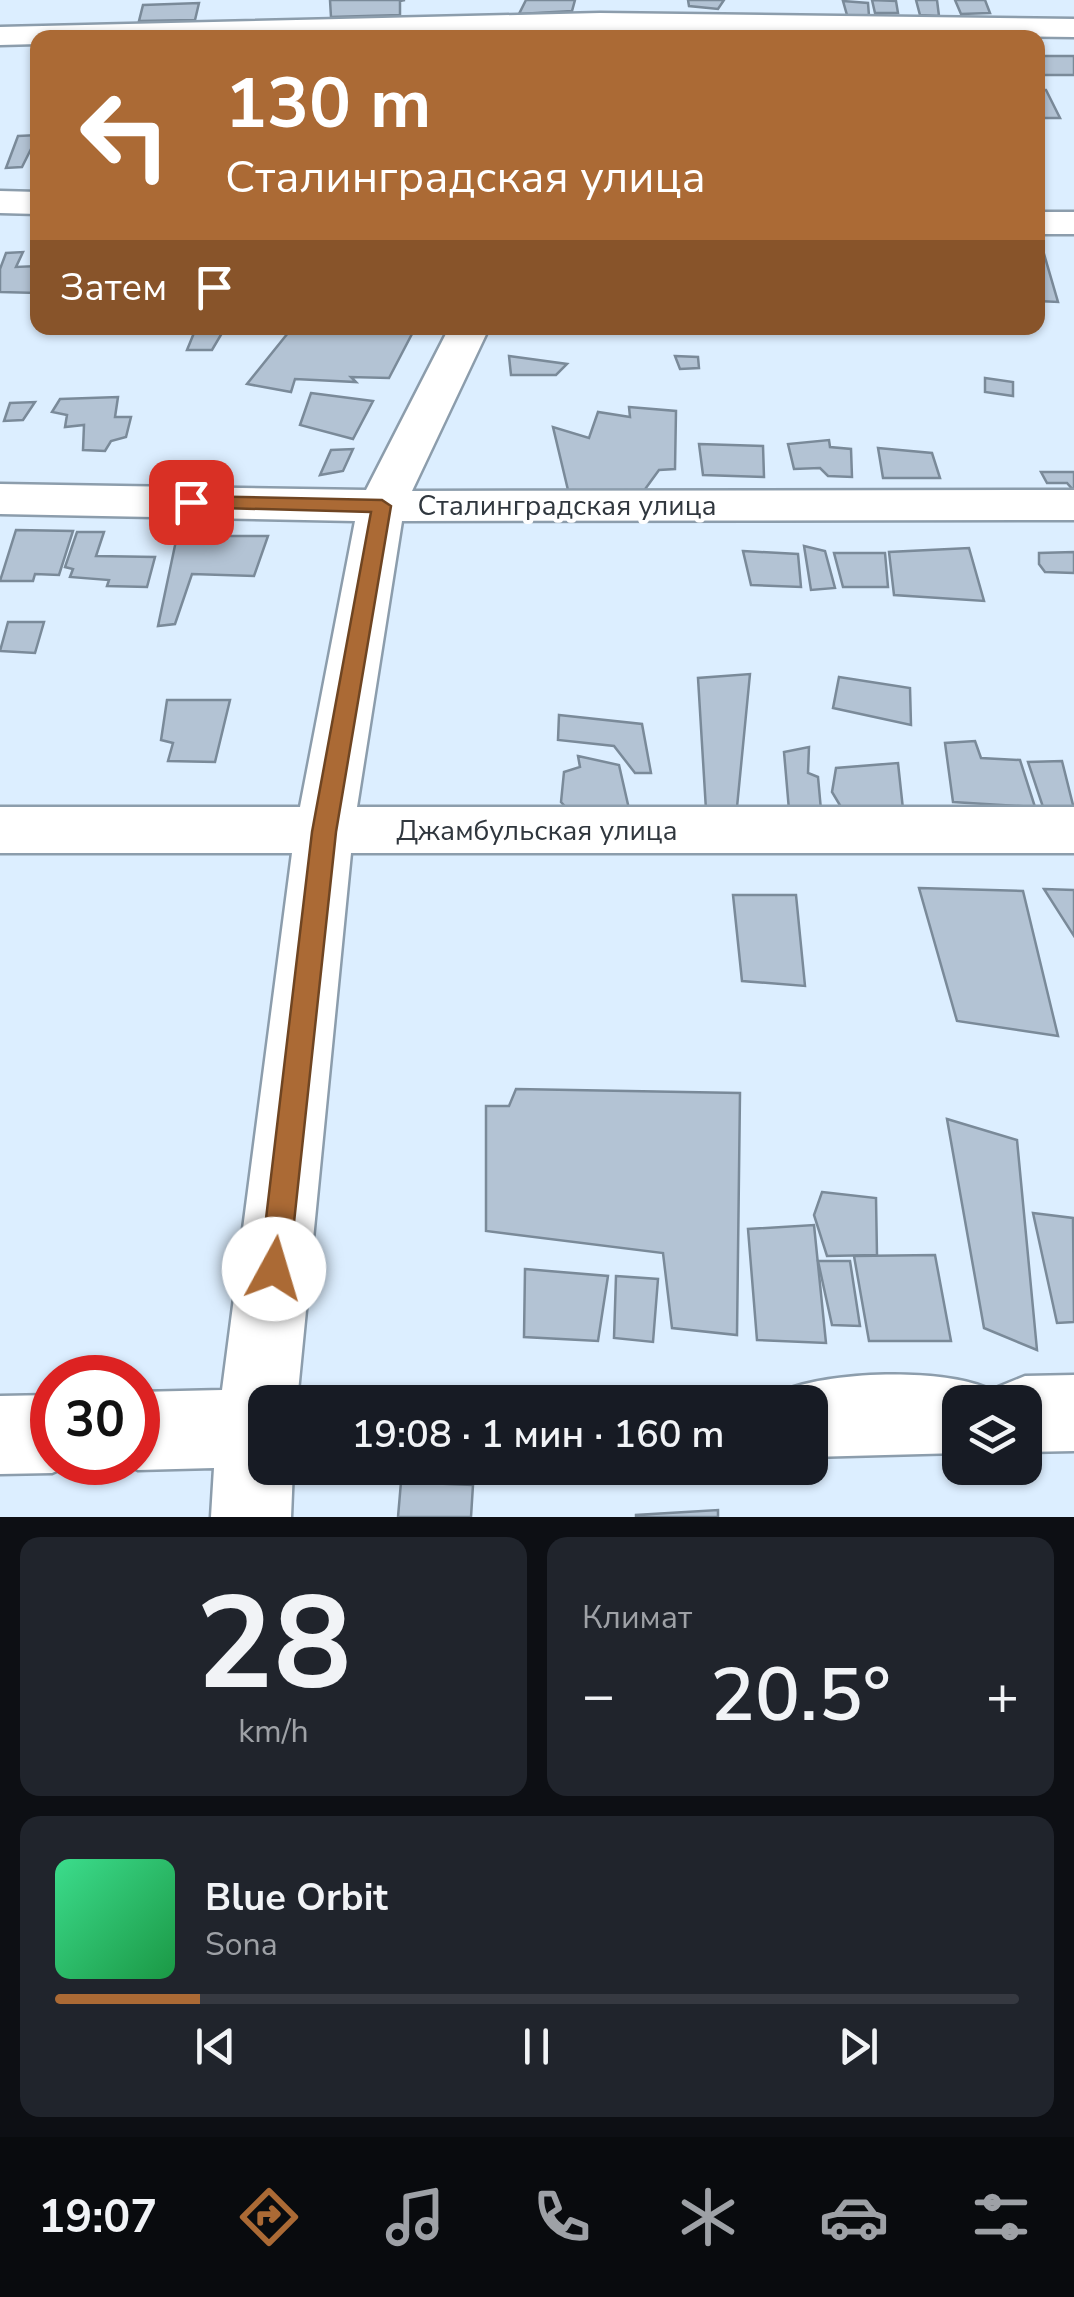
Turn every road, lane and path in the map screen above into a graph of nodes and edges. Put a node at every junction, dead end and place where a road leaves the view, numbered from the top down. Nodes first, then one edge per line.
1 (602, 20) edge
2 (1074, 28) edge
3 (226, 30) edge
4 (30, 35) edge
5 (0, 36) edge
6 (0, 202) edge
7 (30, 203) edge
8 (1074, 223) edge
9 (1045, 224) edge
10 (466, 335) edge
11 (0, 498) edge
12 (382, 506) junction
13 (1074, 506) edge
14 (0, 830) edge
15 (1074, 830) edge
16 (324, 832) junction
17 (266, 1385) edge
18 (1042, 1414) edge
19 (1074, 1414) edge
20 (942, 1416) edge
21 (828, 1418) edge
22 (248, 1428) edge
23 (160, 1430) edge
24 (30, 1434) edge
25 (0, 1435) edge
26 (255, 1485) edge
27 (252, 1517) edge

1 - 2 street
1 - 3 street
4 - 5 street
6 - 7 street
8 - 9 street
10 - 12 street
11 - 12 street, Сталинградская улица
12 - 13 street, Сталинградская улица
12 - 16 street
14 - 16 street, Джамбульская улица
15 - 16 street, Джамбульская улица
16 - 17 street
18 - 19 street
20 - 21 street
22 - 23 street
24 - 25 street
26 - 27 street

